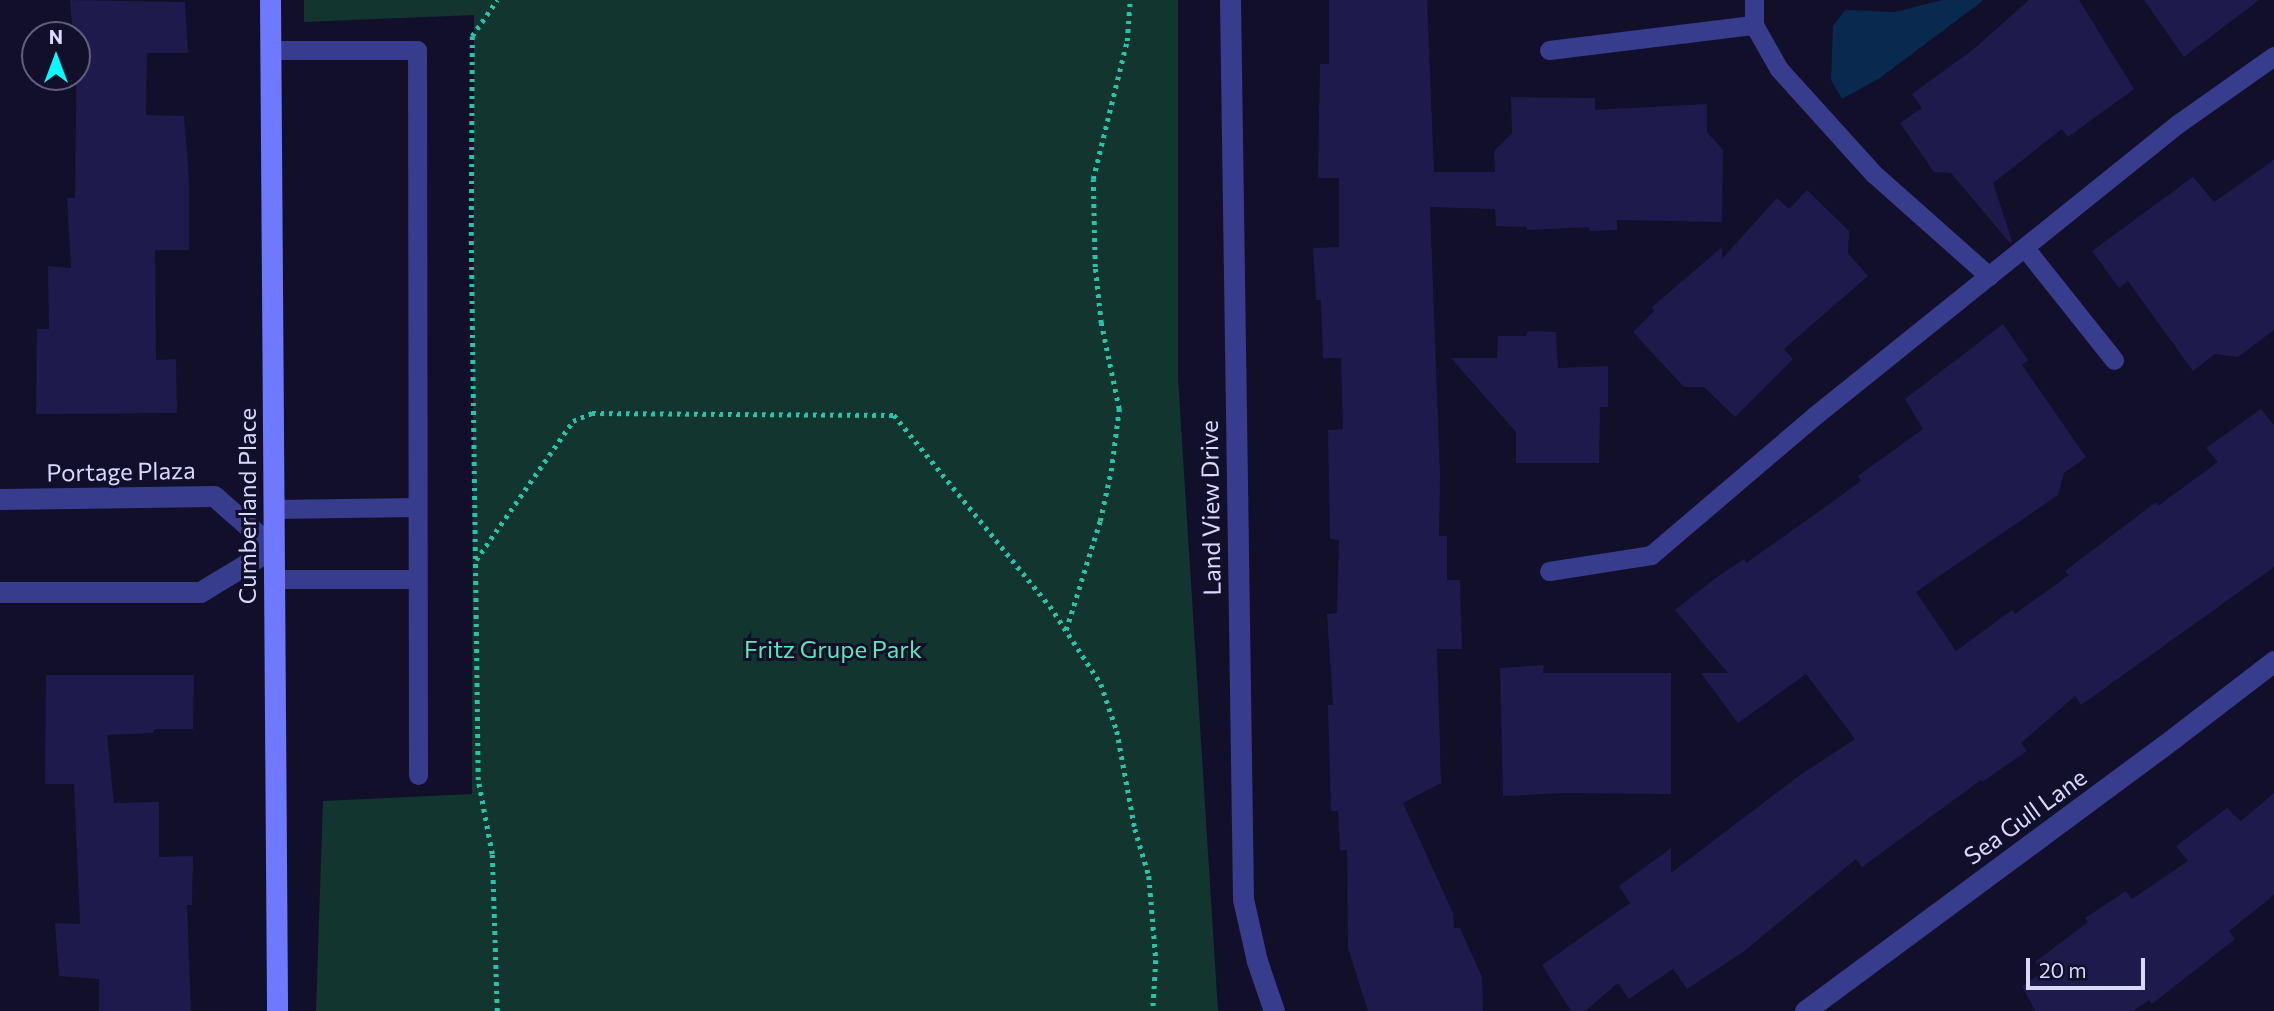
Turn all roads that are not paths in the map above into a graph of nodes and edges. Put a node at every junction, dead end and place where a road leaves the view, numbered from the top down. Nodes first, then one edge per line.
1 (270, 0) edge
2 (1230, 0) edge
3 (1754, 0) edge
4 (1754, 25) junction
5 (270, 50) junction
6 (1549, 50) dead end
7 (2274, 56) edge
8 (2025, 248) junction
9 (1989, 276) junction
10 (2114, 360) dead end
11 (0, 499) edge
12 (417, 507) junction
13 (273, 509) junction
14 (273, 548) junction
15 (1549, 571) dead end
16 (273, 579) junction
17 (417, 579) junction
18 (0, 592) edge
19 (2274, 661) edge
20 (418, 775) dead end
21 (277, 1011) edge
22 (1274, 1011) edge
23 (1805, 1011) edge

1 - 5 street, Cumberland Place
2 - 22 street, Land View Drive
3 - 4 lane
4 - 6 lane
4 - 9 lane
5 - 12 lane
5 - 13 street, Cumberland Place
7 - 8 lane
8 - 9 lane
8 - 10 lane
9 - 15 lane
11 - 14 street, Portage Plaza
12 - 13 lane
12 - 17 lane
13 - 14 street, Cumberland Place
14 - 16 street, Cumberland Place
14 - 18 street
16 - 17 lane
16 - 21 street, Cumberland Place
17 - 20 lane
19 - 23 street, Sea Gull Lane

